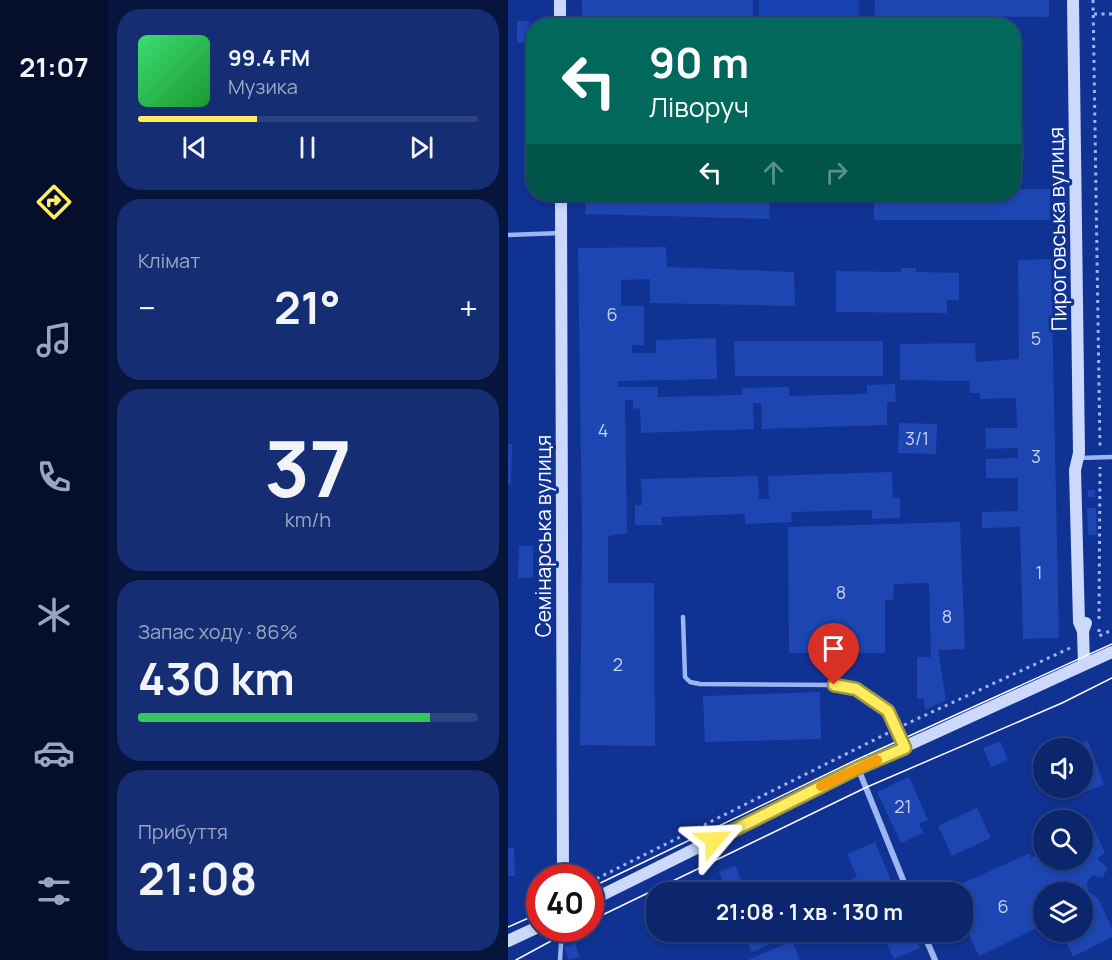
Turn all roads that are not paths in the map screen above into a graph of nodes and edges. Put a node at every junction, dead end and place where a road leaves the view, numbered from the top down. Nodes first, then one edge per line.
1 (560, 0) edge
2 (1073, 0) edge
3 (560, 18) edge
4 (561, 201) edge
5 (561, 233) junction
6 (508, 235) edge
7 (1111, 457) edge
8 (1079, 458) junction
9 (684, 617) dead end
10 (1111, 652) edge
11 (1084, 663) junction
12 (905, 748) junction
13 (858, 768) junction
14 (563, 864) edge
15 (904, 882) edge
16 (604, 894) edge
17 (526, 933) edge
18 (508, 941) edge
19 (561, 942) edge
20 (927, 942) edge
21 (560, 960) edge
22 (935, 960) edge

1 - 3 street
2 - 8 street, Пироговська вулиця
4 - 5 street, Семінарська вулиця
5 - 6 lane
5 - 14 street, Семінарська вулиця
7 - 8 lane
8 - 11 street, Пироговська вулиця
9 - 12 lane
10 - 11 street
11 - 12 street
12 - 13 street
13 - 15 street
13 - 16 street
17 - 18 street
19 - 21 lane
20 - 22 street

